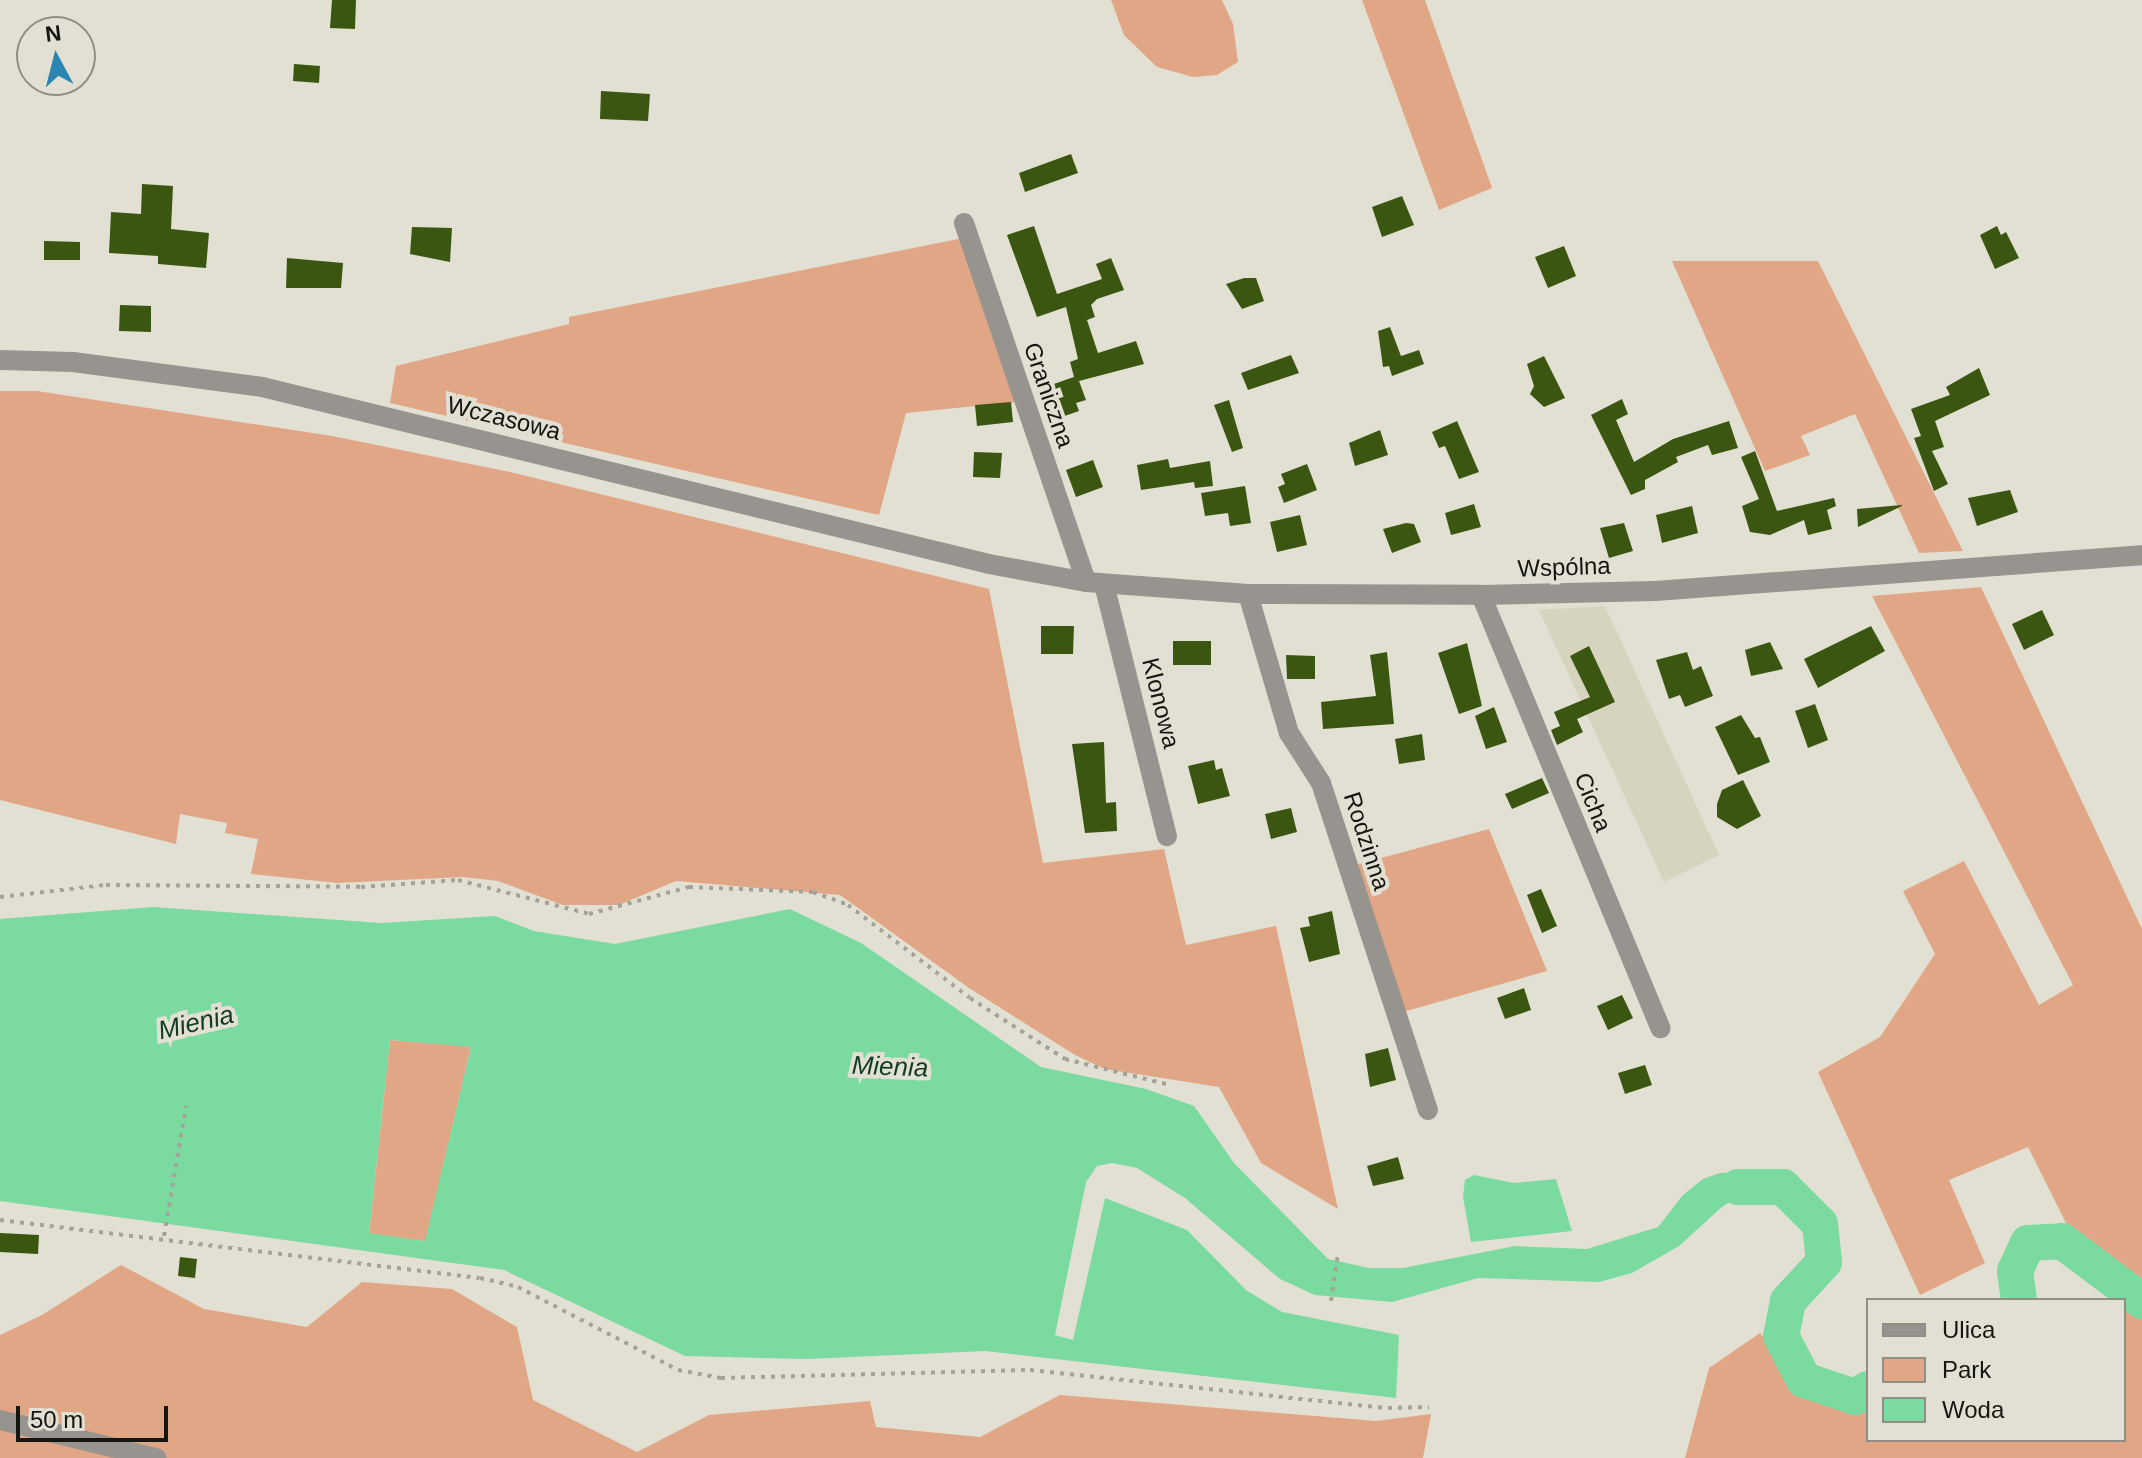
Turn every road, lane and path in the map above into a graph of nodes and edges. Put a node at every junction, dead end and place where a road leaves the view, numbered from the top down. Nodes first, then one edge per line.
1 (964, 223) dead end
2 (0, 360) edge
3 (2142, 555) edge
4 (989, 564) joint
5 (1095, 583) junction
6 (1248, 594) junction
7 (1481, 595) junction
8 (1167, 836) dead end
9 (0, 897) edge
10 (1660, 1028) dead end
11 (1166, 1084) dead end
12 (186, 1106) dead end
13 (1428, 1110) dead end
14 (0, 1220) edge
15 (164, 1236) dead end
16 (1338, 1254) dead end
17 (1331, 1301) dead end
18 (1429, 1407) dead end
19 (0, 1420) edge
20 (156, 1458) edge

1 - 5 street, Graniczna
2 - 4 street, Wczasowa
3 - 7 street, Wspólna
4 - 5 street, Wspólna
5 - 6 street, Wspólna
5 - 8 street, Klonowa
6 - 7 street, Wspólna
6 - 13 street, Rodzinna
7 - 10 street, Cicha
9 - 11 path
12 - 15 path
14 - 18 path
16 - 17 path
19 - 20 street

